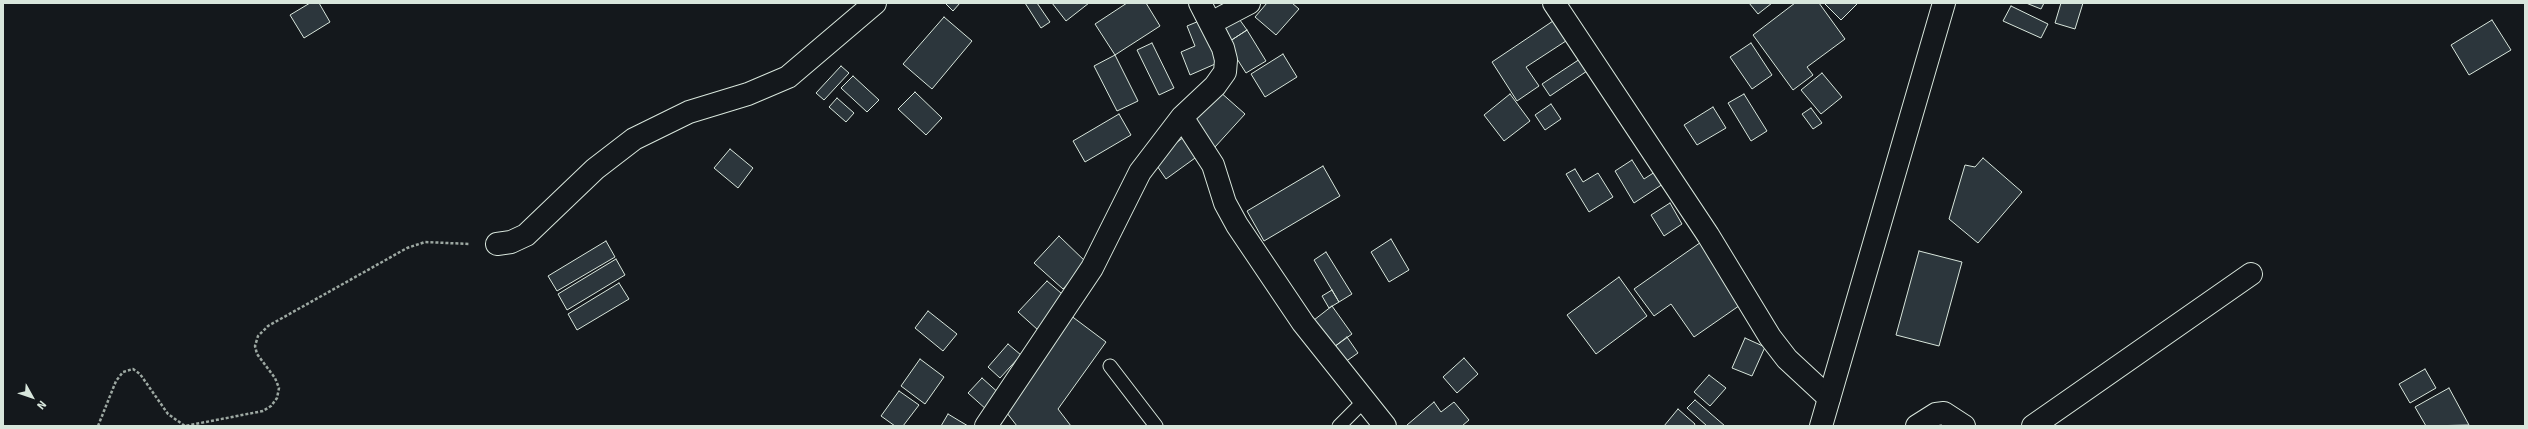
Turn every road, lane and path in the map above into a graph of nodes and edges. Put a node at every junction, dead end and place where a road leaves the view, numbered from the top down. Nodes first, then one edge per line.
1 (875, 3) edge
2 (1200, 3) edge
3 (1249, 3) edge
4 (1554, 3) edge
5 (1944, 3) edge
6 (1211, 23) junction
7 (1182, 117) junction
8 (497, 244) joint
9 (2251, 274) dead end
10 (1110, 366) dead end
11 (1829, 398) junction
12 (1364, 401) junction
13 (98, 426) edge
14 (986, 426) edge
15 (1156, 426) edge
16 (1339, 426) edge
17 (1385, 426) edge
18 (1821, 426) edge
19 (1918, 426) edge
20 (1964, 426) edge
21 (2032, 426) edge

1 - 8 street
2 - 6 street
3 - 6 street
4 - 11 street
5 - 11 street
6 - 7 street
7 - 12 street
7 - 14 street
8 - 13 path
9 - 21 street
10 - 15 lane
11 - 18 street
12 - 16 lane
12 - 17 street
19 - 20 street

